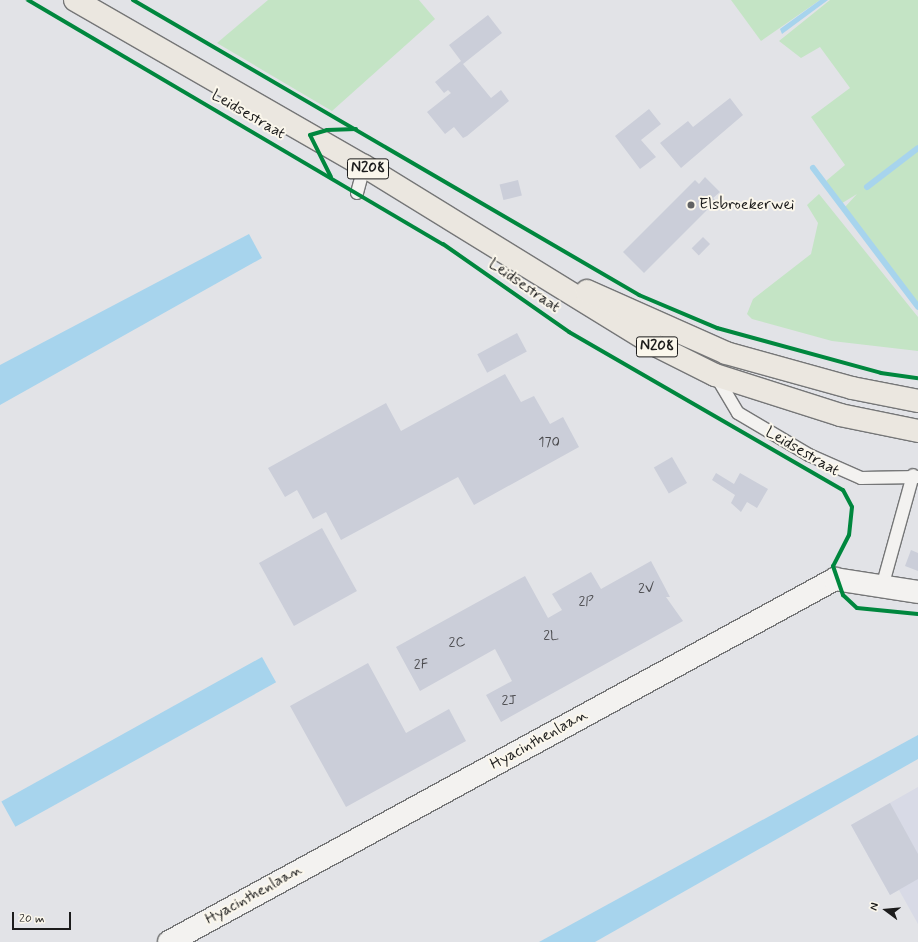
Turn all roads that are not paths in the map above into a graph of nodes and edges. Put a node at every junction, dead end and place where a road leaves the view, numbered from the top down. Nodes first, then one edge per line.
1 (75, 0) edge
2 (364, 166) junction
3 (357, 193) dead end
4 (490, 245) junction
5 (715, 375) junction
6 (918, 401) edge
7 (918, 431) edge
8 (915, 476) edge
9 (882, 587) junction
10 (918, 592) edge
11 (169, 942) edge

1 - 2 main road, Leidsestraat / N208
2 - 3 lane
2 - 4 main road, Leidsestraat / N208
4 - 5 main road, Leidsestraat / N208
4 - 6 main road, Leidsestraat / N208
5 - 7 main road, Leidsestraat / N208
5 - 8 lane, Leidsestraat
8 - 9 lane, Leidsestraat
9 - 10 street, Hyacinthenlaan
9 - 11 street, Hyacinthenlaan

